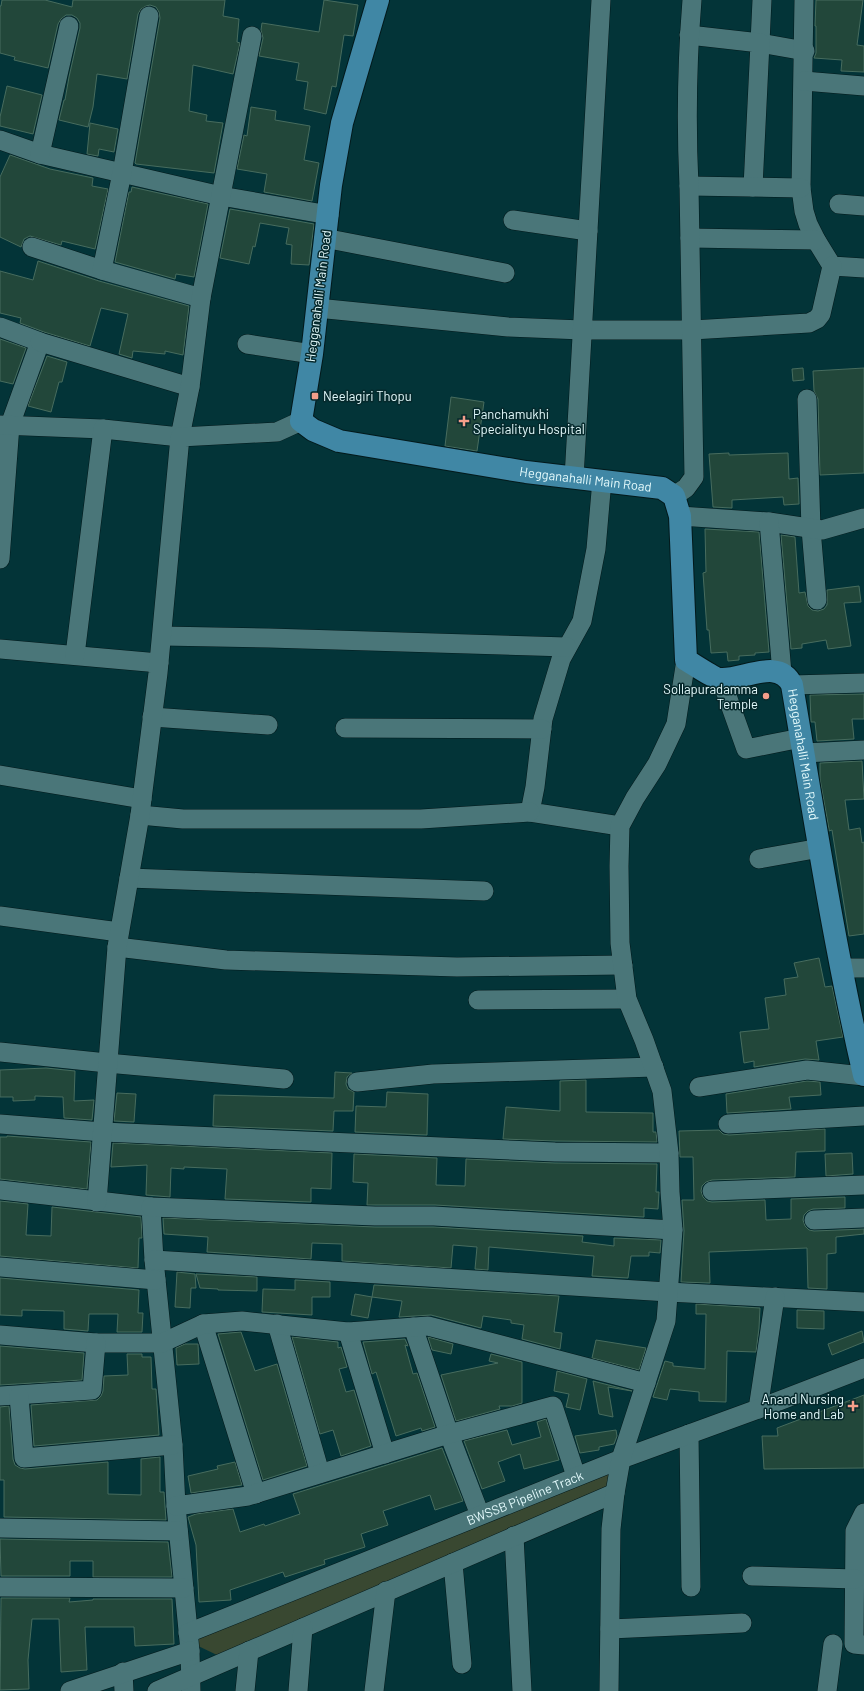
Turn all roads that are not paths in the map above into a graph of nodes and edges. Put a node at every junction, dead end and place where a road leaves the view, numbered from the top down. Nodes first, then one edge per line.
1 (378, 0) edge
2 (601, 0) edge
3 (692, 0) edge
4 (762, 0) edge
5 (804, 0) edge
6 (149, 16) dead end
7 (69, 26) dead end
8 (689, 35) junction
9 (252, 36) dead end
10 (760, 43) junction
11 (805, 51) junction
12 (804, 81) junction
13 (864, 86) edge
14 (2, 146) edge
15 (40, 154) junction
16 (122, 173) junction
17 (690, 186) junction
18 (753, 187) junction
19 (801, 188) junction
20 (221, 196) junction
21 (839, 204) dead end
22 (864, 206) edge
23 (329, 215) junction
24 (513, 220) dead end
25 (588, 231) junction
26 (324, 238) junction
27 (690, 238) junction
28 (816, 240) junction
29 (32, 247) dead end
30 (832, 266) junction
31 (864, 268) edge
32 (102, 270) junction
33 (504, 273) dead end
34 (201, 298) junction
35 (317, 308) junction
36 (0, 326) edge
37 (582, 330) junction
38 (692, 330) junction
39 (40, 342) junction
40 (247, 344) dead end
41 (312, 354) junction
42 (190, 387) junction
43 (807, 399) dead end
44 (301, 421) junction
45 (5, 425) edge
46 (103, 429) junction
47 (180, 437) junction
48 (574, 478) junction
49 (602, 480) junction
50 (677, 506) junction
51 (864, 518) edge
52 (769, 522) junction
53 (811, 529) junction
54 (0, 559) edge
55 (817, 600) dead end
56 (162, 636) junction
57 (567, 647) junction
58 (0, 648) edge
59 (75, 655) junction
60 (686, 660) junction
61 (159, 663) junction
62 (720, 679) junction
63 (787, 679) junction
64 (864, 683) edge
65 (152, 717) junction
66 (268, 725) dead end
67 (345, 728) dead end
68 (542, 729) junction
69 (802, 746) junction
70 (864, 750) edge
71 (0, 775) edge
72 (141, 807) junction
73 (530, 812) junction
74 (620, 826) junction
75 (820, 848) junction
76 (759, 859) dead end
77 (129, 878) junction
78 (484, 891) dead end
79 (0, 916) edge
80 (118, 940) junction
81 (623, 965) junction
82 (841, 968) junction
83 (864, 968) edge
84 (627, 999) junction
85 (478, 1000) dead end
86 (856, 1006) edge
87 (0, 1052) edge
88 (107, 1064) junction
89 (654, 1067) junction
90 (864, 1075) edge
91 (284, 1079) dead end
92 (357, 1082) dead end
93 (699, 1087) dead end
94 (864, 1116) edge
95 (0, 1124) edge
96 (728, 1124) dead end
97 (102, 1132) junction
98 (669, 1153) junction
99 (864, 1185) edge
100 (0, 1190) edge
101 (712, 1191) dead end
102 (97, 1202) junction
103 (151, 1207) junction
104 (864, 1218) edge
105 (814, 1220) dead end
106 (673, 1230) junction
107 (154, 1260) junction
108 (0, 1267) edge
109 (156, 1280) junction
110 (668, 1292) junction
111 (775, 1297) junction
112 (864, 1302) edge
113 (203, 1324) junction
114 (276, 1324) junction
115 (413, 1328) junction
116 (348, 1332) junction
117 (0, 1335) edge
118 (162, 1342) junction
119 (96, 1343) junction
120 (864, 1368) edge
121 (646, 1383) junction
122 (0, 1396) edge
123 (19, 1396) junction
124 (758, 1409) junction
125 (449, 1434) junction
126 (689, 1434) junction
127 (173, 1445) junction
128 (385, 1454) junction
129 (620, 1459) junction
130 (320, 1473) junction
131 (576, 1476) junction
132 (615, 1493) junction
133 (256, 1494) junction
134 (176, 1506) junction
135 (864, 1513) edge
136 (480, 1515) junction
137 (0, 1528) edge
138 (178, 1531) junction
139 (514, 1536) junction
140 (453, 1563) junction
141 (752, 1576) dead end
142 (854, 1579) junction
143 (0, 1587) edge
144 (184, 1588) junction
145 (691, 1588) dead end
146 (386, 1591) junction
147 (742, 1623) dead end
148 (303, 1628) junction
149 (610, 1629) junction
150 (189, 1642) junction
151 (833, 1644) dead end
152 (864, 1645) edge
153 (249, 1651) junction
154 (462, 1664) dead end
155 (123, 1672) junction
156 (191, 1683) edge
157 (70, 1691) edge
158 (124, 1691) edge
159 (157, 1691) edge
160 (245, 1691) edge
161 (298, 1691) edge
162 (374, 1691) edge
163 (522, 1691) edge
164 (609, 1691) edge
165 (827, 1691) edge

1 - 23 main road, Hegganahalli Main Road
2 - 25 street
3 - 8 street
4 - 10 street
5 - 11 street
6 - 16 street
7 - 15 street
8 - 10 street
8 - 17 street
9 - 20 street
10 - 11 street
10 - 18 street
11 - 12 street
12 - 13 street
12 - 19 street
14 - 15 street
15 - 16 street
16 - 20 street
16 - 32 street
17 - 18 street
17 - 27 street
18 - 19 street
19 - 28 street
20 - 23 street
20 - 34 street
21 - 22 street
23 - 26 main road, Hegganahalli Main Road
24 - 25 street
25 - 37 street
26 - 33 street
26 - 35 main road, Hegganahalli Main Road
27 - 28 street
27 - 38 street
28 - 30 street
29 - 32 street
30 - 31 street
30 - 38 street
32 - 34 street
34 - 42 street
35 - 37 street
35 - 41 main road, Hegganahalli Main Road
36 - 39 street
37 - 38 street
37 - 48 street
38 - 50 street
39 - 42 street
39 - 45 street
40 - 41 street
41 - 44 main road, Hegganahalli Main Road
42 - 47 street
43 - 53 street
44 - 47 street
44 - 48 main road, Hegganahalli Main Road
45 - 46 street
45 - 54 street
46 - 47 street
46 - 59 street
47 - 56 street
48 - 49 main road, Hegganahalli Main Road
49 - 50 main road, Hegganahalli Main Road
49 - 57 street
50 - 52 street
50 - 60 main road
51 - 53 street
52 - 53 street
52 - 63 street
53 - 55 street
56 - 57 street
56 - 61 street
57 - 68 street
58 - 59 street
59 - 61 street
60 - 62 main road
60 - 74 street
61 - 65 street
62 - 63 main road, Hegganahalli Main Road
62 - 69 street
63 - 64 street
63 - 69 main road, Hegganahalli Main Road
65 - 66 street
65 - 72 street
67 - 68 street
68 - 73 street
69 - 70 street
69 - 75 main road, Hegganahalli Main Road
71 - 72 street
72 - 73 street
72 - 77 street
73 - 74 street
74 - 81 street
75 - 76 street
75 - 82 main road, Hegganahalli Main Road
77 - 78 street
77 - 80 street
79 - 80 street
80 - 81 street
80 - 88 street
81 - 84 street
82 - 83 street
82 - 86 main road, Hegganahalli Main Road
84 - 85 street
84 - 89 street
86 - 90 main road, Hegganahalli Main Road
87 - 88 street
88 - 91 street
88 - 97 street
89 - 92 street
89 - 98 street
90 - 93 street
94 - 96 street
95 - 97 street
97 - 98 street
97 - 102 street
98 - 106 street
99 - 101 street
100 - 102 street
102 - 103 street
103 - 106 street
103 - 107 street
104 - 105 street
106 - 110 street
107 - 109 street
107 - 110 street
108 - 109 street
109 - 118 street
110 - 111 street
110 - 121 street
111 - 112 street
111 - 124 street
113 - 114 street
113 - 118 street
113 - 133 street
114 - 116 street
114 - 130 street
115 - 116 street
115 - 121 street
115 - 125 street
116 - 128 street
117 - 119 street
118 - 119 street
118 - 127 street
119 - 123 street
120 - 124 street, BWSSB Pipeline Track
121 - 129 street
122 - 123 street
123 - 127 street
124 - 126 street, BWSSB Pipeline Track
125 - 128 street
125 - 131 street
125 - 136 street
126 - 129 street, BWSSB Pipeline Track
126 - 145 street
127 - 134 street
128 - 130 street
129 - 131 street, BWSSB Pipeline Track
129 - 132 street
130 - 133 street
131 - 136 street, BWSSB Pipeline Track
132 - 139 street
132 - 149 street
133 - 134 street
134 - 138 street
135 - 142 street
136 - 150 street, BWSSB Pipeline Track
137 - 138 street
138 - 144 street
139 - 140 street
139 - 163 street
140 - 146 street
140 - 154 street
141 - 142 street
142 - 152 street
143 - 144 street
144 - 150 street
146 - 148 street
146 - 162 street
147 - 149 street
148 - 153 street
148 - 161 street
149 - 164 street
150 - 155 street, BWSSB Pipeline Track
150 - 156 street
151 - 165 street
153 - 156 street
153 - 160 street
155 - 157 street, BWSSB Pipeline Track
155 - 158 street
156 - 159 street

